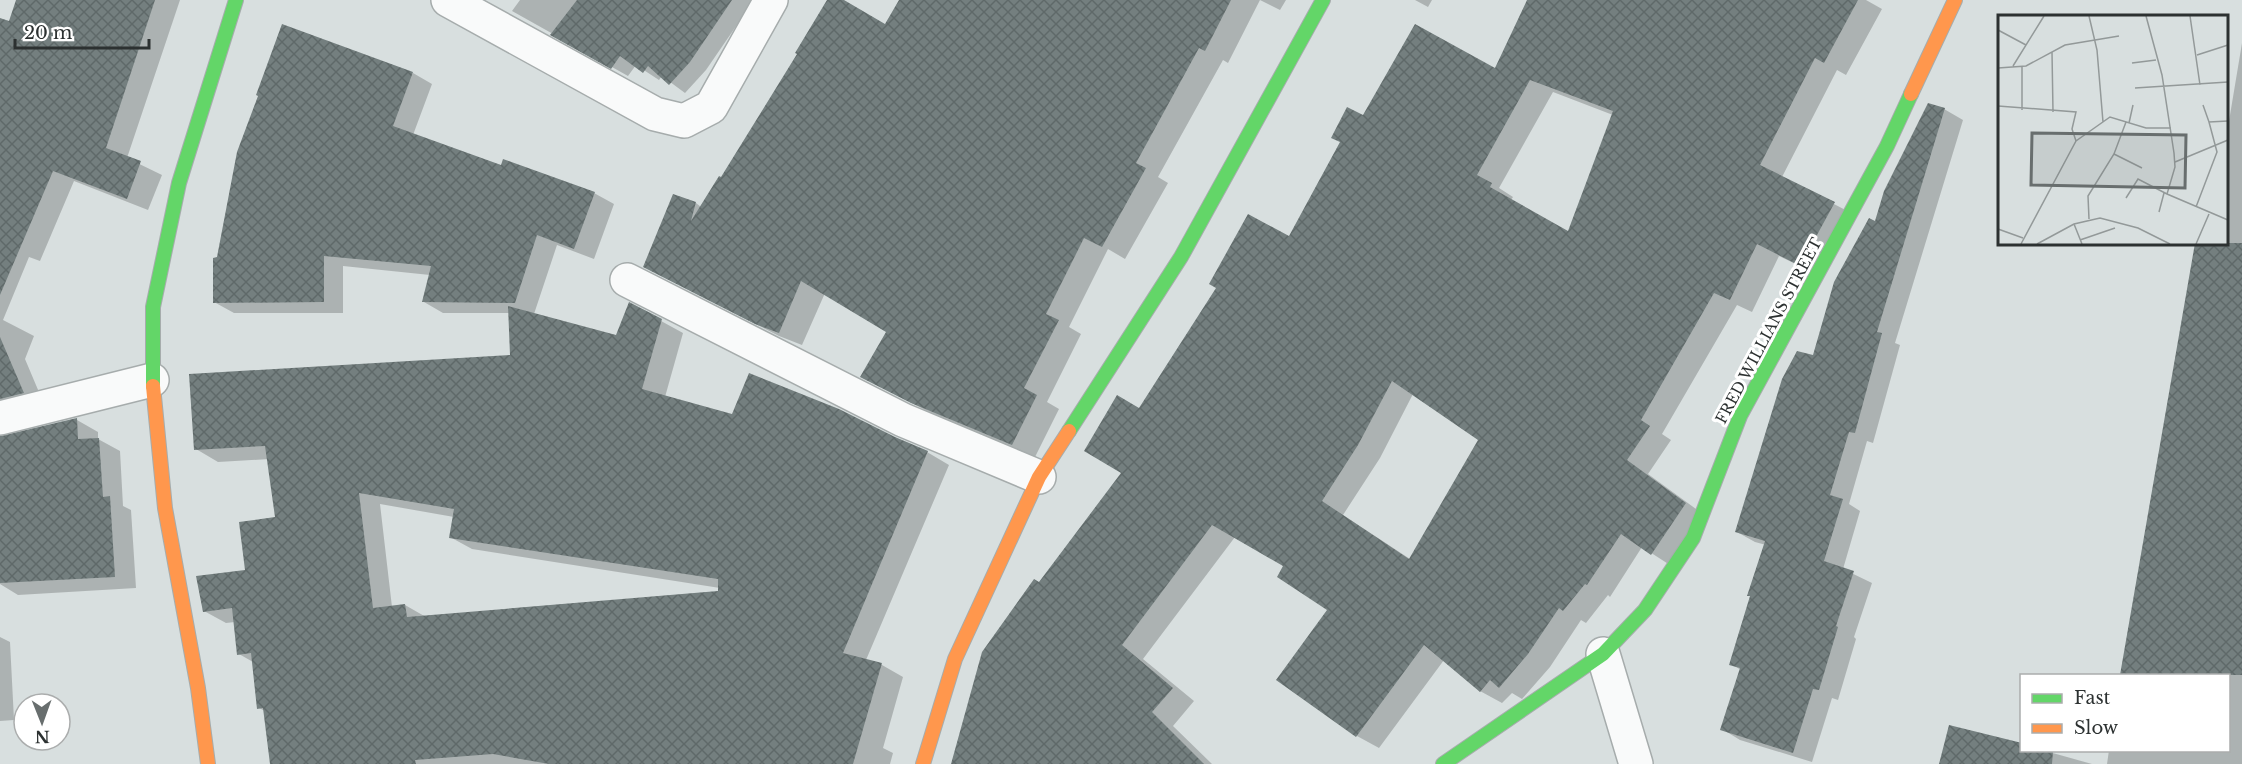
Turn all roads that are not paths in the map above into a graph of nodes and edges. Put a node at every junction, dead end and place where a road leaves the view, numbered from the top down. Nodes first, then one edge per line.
1 (236, 0) edge
2 (448, 0) edge
3 (771, 0) edge
4 (1323, 0) edge
5 (1955, 0) edge
6 (627, 280) dead end
7 (152, 380) junction
8 (0, 417) edge
9 (1039, 477) junction
10 (1603, 654) junction
11 (207, 764) edge
12 (923, 764) edge
13 (1443, 764) edge
14 (1636, 764) edge

1 - 7 street
2 - 3 street
4 - 9 street
5 - 10 street, FRED WILLIANS STREET
6 - 9 street
7 - 8 street
7 - 11 street
9 - 12 street
10 - 13 street, FRED WILLIANS STREET
10 - 14 street

